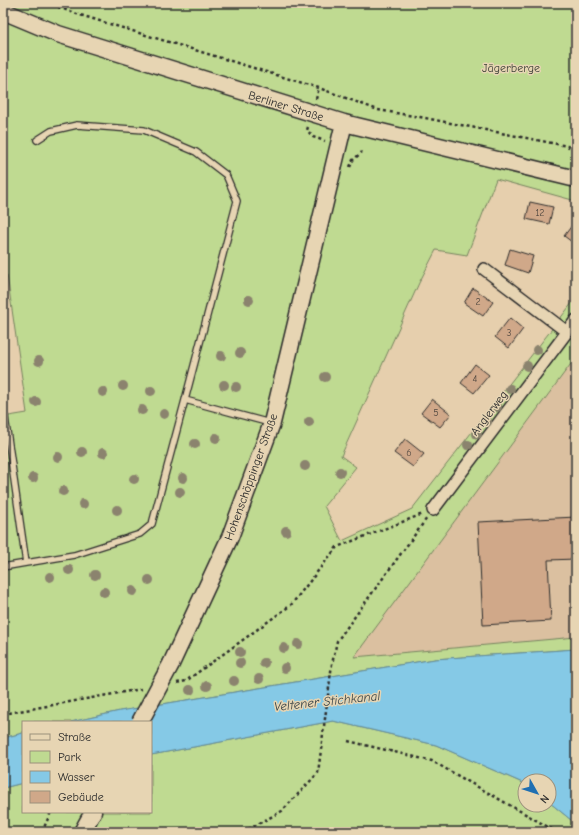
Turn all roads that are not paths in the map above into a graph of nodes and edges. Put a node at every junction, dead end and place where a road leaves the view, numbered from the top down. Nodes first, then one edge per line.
1 (3, 11) edge
2 (344, 124) junction
3 (37, 140) dead end
4 (576, 179) edge
5 (484, 269) dead end
6 (576, 320) edge
7 (567, 332) junction
8 (185, 400) junction
9 (4, 417) dead end
10 (272, 424) junction
11 (433, 510) road end
12 (26, 563) junction
13 (3, 567) edge
14 (141, 721) edge
15 (92, 813) edge
16 (82, 832) edge

1 - 2 main road, Berliner Straße
2 - 4 main road, Berliner Straße
2 - 10 main road, Hohenschöppinger Straße
3 - 8 lane
5 - 7 street
6 - 7 street, Anglerweg
7 - 11 street, Anglerweg
8 - 10 lane
8 - 12 lane
9 - 12 lane
10 - 14 main road, Hohenschöppinger Straße, bridge
12 - 13 lane
15 - 16 main road

